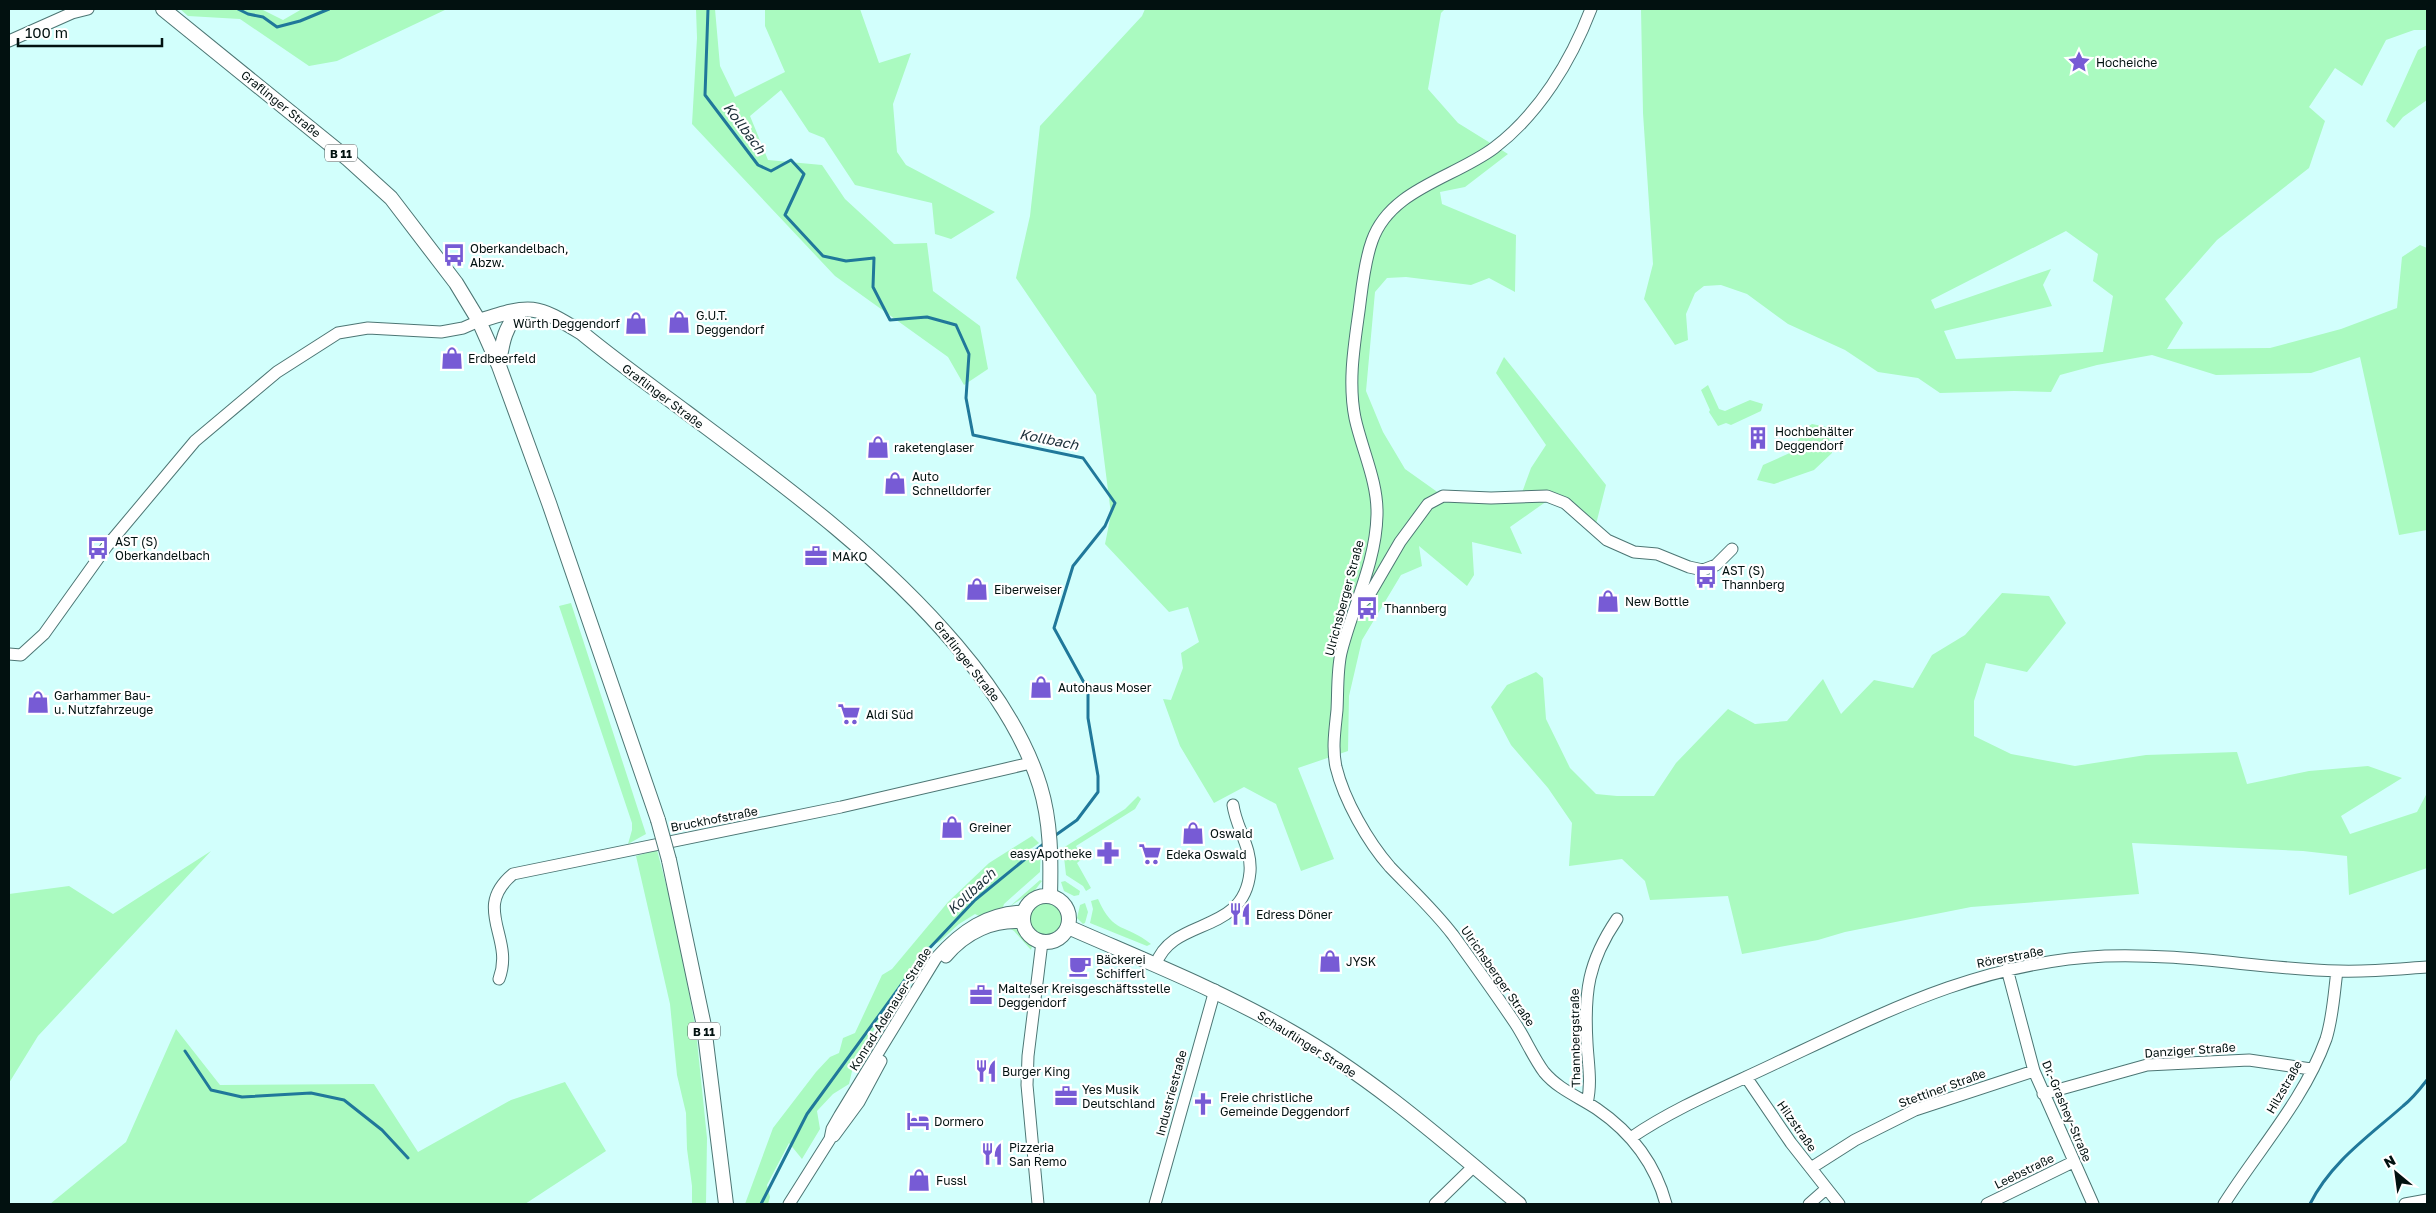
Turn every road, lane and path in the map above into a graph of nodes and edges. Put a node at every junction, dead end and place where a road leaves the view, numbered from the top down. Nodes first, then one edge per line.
1 (88, 9) edge
2 (163, 9) edge
3 (1591, 9) edge
4 (9, 41) edge
5 (523, 310) junction
6 (479, 321) junction
7 (499, 366) junction
8 (1732, 549) dead end
9 (1357, 607) junction
10 (10, 655) edge
11 (1031, 763) junction
12 (1233, 805) dead end
13 (1050, 896) junction
14 (1024, 917) junction
15 (1617, 919) dead end
16 (1068, 927) junction
17 (1042, 942) junction
18 (1156, 964) junction
19 (2427, 967) edge
20 (2007, 969) junction
21 (2338, 971) junction
22 (499, 979) dead end
23 (1215, 990) junction
24 (2311, 1070) junction
25 (2034, 1071) junction
26 (1746, 1077) junction
27 (2043, 1094) junction
28 (1587, 1103) junction
29 (1632, 1137) junction
30 (2073, 1162) junction
31 (1474, 1166) junction
32 (1811, 1168) junction
33 (1826, 1189) junction
34 (2427, 1200) edge
35 (726, 1204) edge
36 (789, 1204) edge
37 (1038, 1204) edge
38 (1155, 1204) edge
39 (1436, 1204) edge
40 (1519, 1204) edge
41 (1666, 1204) edge
42 (1809, 1204) edge
43 (1839, 1204) edge
44 (1987, 1204) edge
45 (2093, 1204) edge
46 (2224, 1204) edge
47 (2405, 1204) edge

1 - 4 street
2 - 6 main road, Graflinger Straße / B 11
3 - 9 street, Ulrichsberger Straße
5 - 6 main road, Graflinger Straße
5 - 7 main road
5 - 11 main road, Graflinger Straße
6 - 7 main road, B 11
6 - 10 street
7 - 35 main road, B 11, bridge
8 - 9 street
9 - 28 street, Ulrichsberger Straße
11 - 13 main road, Graflinger Straße
11 - 22 street, Bruckhofstraße
12 - 18 street
13 - 14 main road
13 - 16 main road
14 - 17 main road
14 - 36 street, Konrad-Adenauer-Straße
15 - 28 street, Thannbergstraße
16 - 17 main road
16 - 18 main road, Schauflinger Straße
17 - 37 street
18 - 23 main road, Schauflinger Straße
19 - 21 street, Rörerstraße
20 - 21 street, Rörerstraße
20 - 25 street, Dr.-Grashey-Straße
20 - 26 street, Rörerstraße
21 - 24 street, Hilzstraße
23 - 31 main road, Schauflinger Straße
23 - 38 street, Industriestraße
24 - 27 street, Danziger Straße
24 - 46 street, Hilzstraße
25 - 27 street, Dr.-Grashey-Straße
25 - 32 street, Stettiner Straße
26 - 29 street, Rörerstraße
26 - 32 street, Hilzstraße
27 - 30 street, Dr.-Grashey-Straße
28 - 29 street, Ulrichsberger Straße
29 - 41 street, Ulrichsberger Straße
30 - 44 street, Leebstraße
30 - 45 street, Dr.-Grashey-Straße
31 - 39 street
31 - 40 main road, Schauflinger Straße
32 - 33 street, Hilzstraße
33 - 42 street
33 - 43 street, Hilzstraße
34 - 47 street

